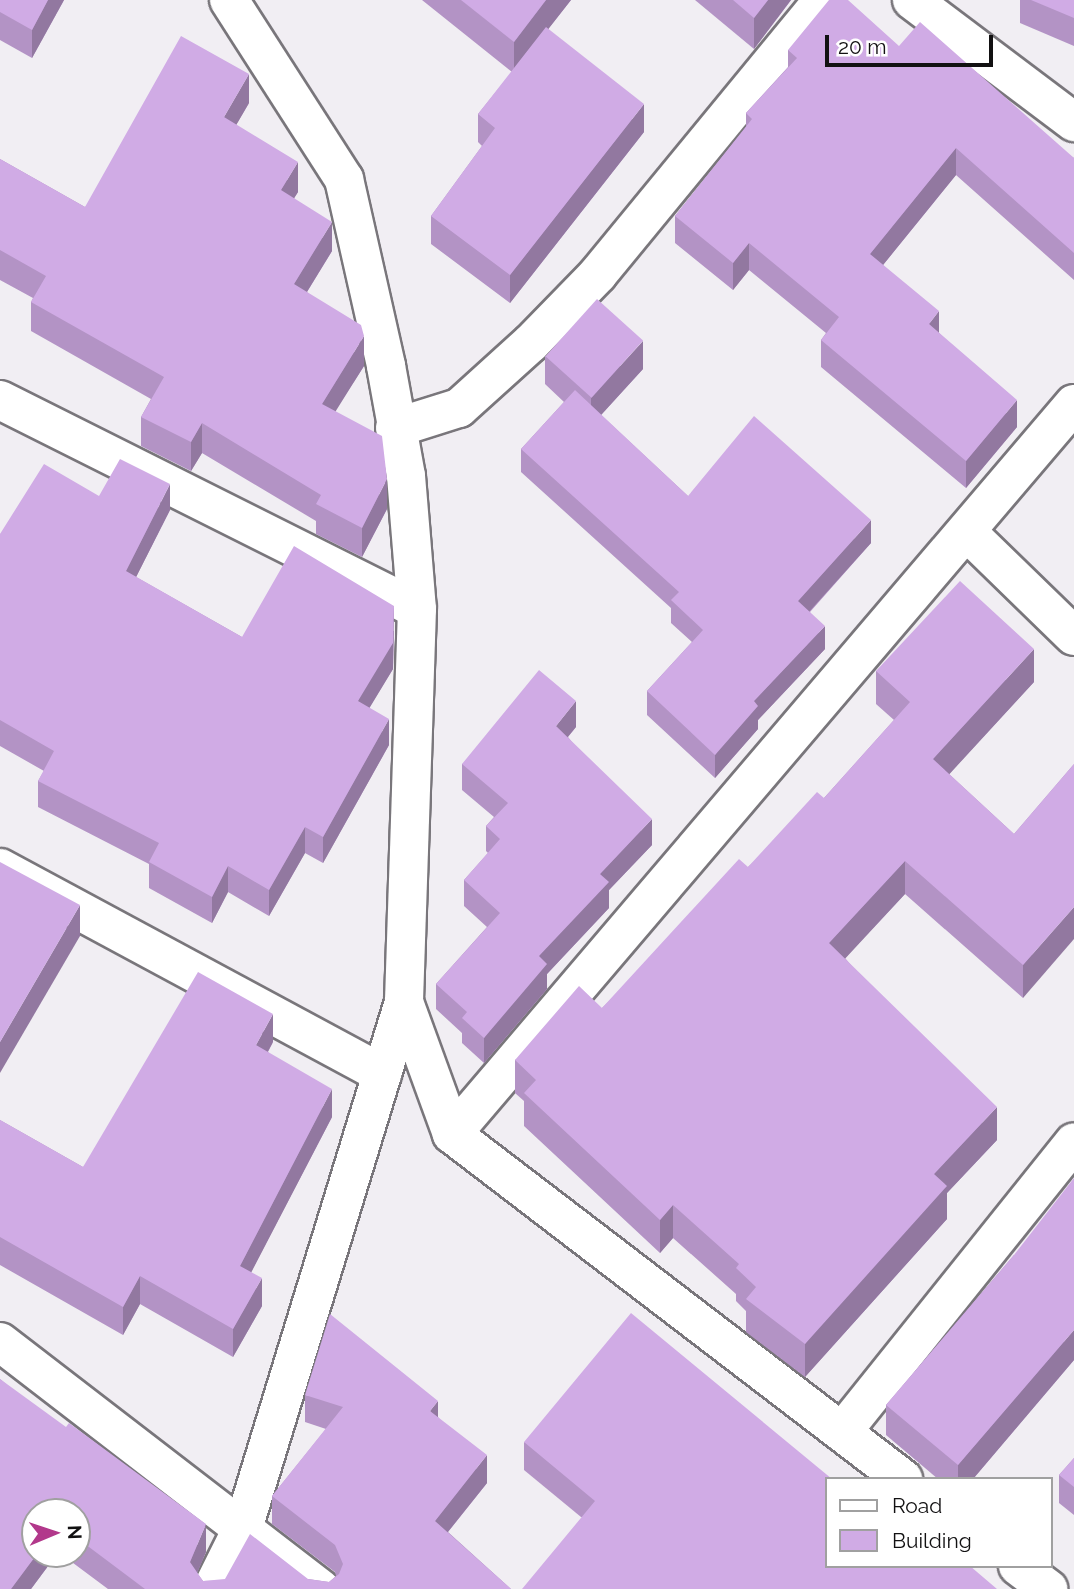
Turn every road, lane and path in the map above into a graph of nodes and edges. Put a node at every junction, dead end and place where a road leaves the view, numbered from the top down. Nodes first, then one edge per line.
1 (229, 0) edge
2 (823, 0) edge
3 (912, 0) edge
4 (1074, 121) edge
5 (0, 400) edge
6 (1074, 404) edge
7 (395, 428) junction
8 (967, 532) junction
9 (417, 609) junction
10 (1074, 636) edge
11 (0, 868) edge
12 (404, 1002) junction
13 (382, 1074) junction
14 (452, 1134) junction
15 (1074, 1142) edge
16 (0, 1342) edge
17 (842, 1432) junction
18 (901, 1477) edge
19 (244, 1525) junction
20 (1021, 1568) edge
21 (212, 1589) edge
22 (321, 1589) edge
23 (1048, 1589) edge

1 - 7 street
2 - 7 street
3 - 4 street
5 - 9 street
6 - 8 street
7 - 9 street
8 - 10 street
8 - 14 street
9 - 12 street
11 - 13 street
12 - 13 street
12 - 14 street
13 - 19 street
14 - 17 street
15 - 17 street
16 - 19 street
17 - 18 street
19 - 21 street
19 - 22 street
20 - 23 street

